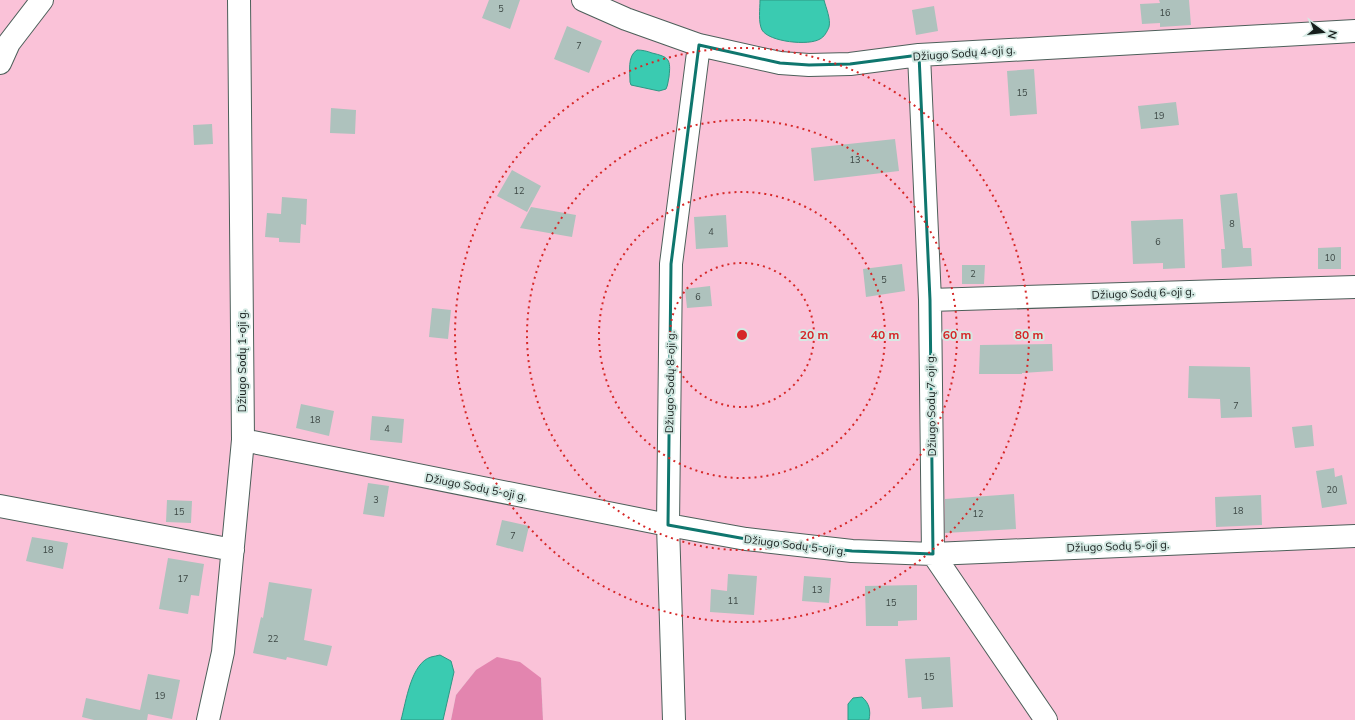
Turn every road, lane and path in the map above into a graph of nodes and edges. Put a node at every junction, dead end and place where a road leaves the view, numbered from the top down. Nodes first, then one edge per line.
1 (42, 0) edge
2 (239, 0) edge
3 (584, 0) edge
4 (1355, 31) edge
5 (699, 45) junction
6 (919, 55) junction
7 (0, 63) edge
8 (1355, 287) edge
9 (930, 300) junction
10 (243, 440) junction
11 (0, 506) edge
12 (668, 525) junction
13 (1355, 536) edge
14 (233, 550) junction
15 (933, 554) junction
16 (208, 720) edge
17 (674, 720) edge
18 (1046, 720) edge

1 - 7 street
2 - 10 street, Džiugo Sodų 1-oji g.
3 - 5 street, Džiugo Sodų 4-oji g.
4 - 6 street, Džiugo Sodų 4-oji g.
5 - 6 street, Džiugo Sodų 4-oji g.
5 - 12 street, Džiugo Sodų 8-oji g.
6 - 9 street, Džiugo Sodų 7-oji g.
8 - 9 street, Džiugo Sodų 6-oji g.
9 - 15 street, Džiugo Sodų 7-oji g.
10 - 12 street, Džiugo Sodų 5-oji g.
10 - 14 street, Džiugo Sodų 1-oji g.
11 - 14 street
12 - 15 street, Džiugo Sodų 5-oji g.
12 - 17 street, Džiugo Sodų 8-oji g.
13 - 15 street, Džiugo Sodų 5-oji g.
14 - 16 street, Džiugo Sodų 1-oji g.
15 - 18 street

